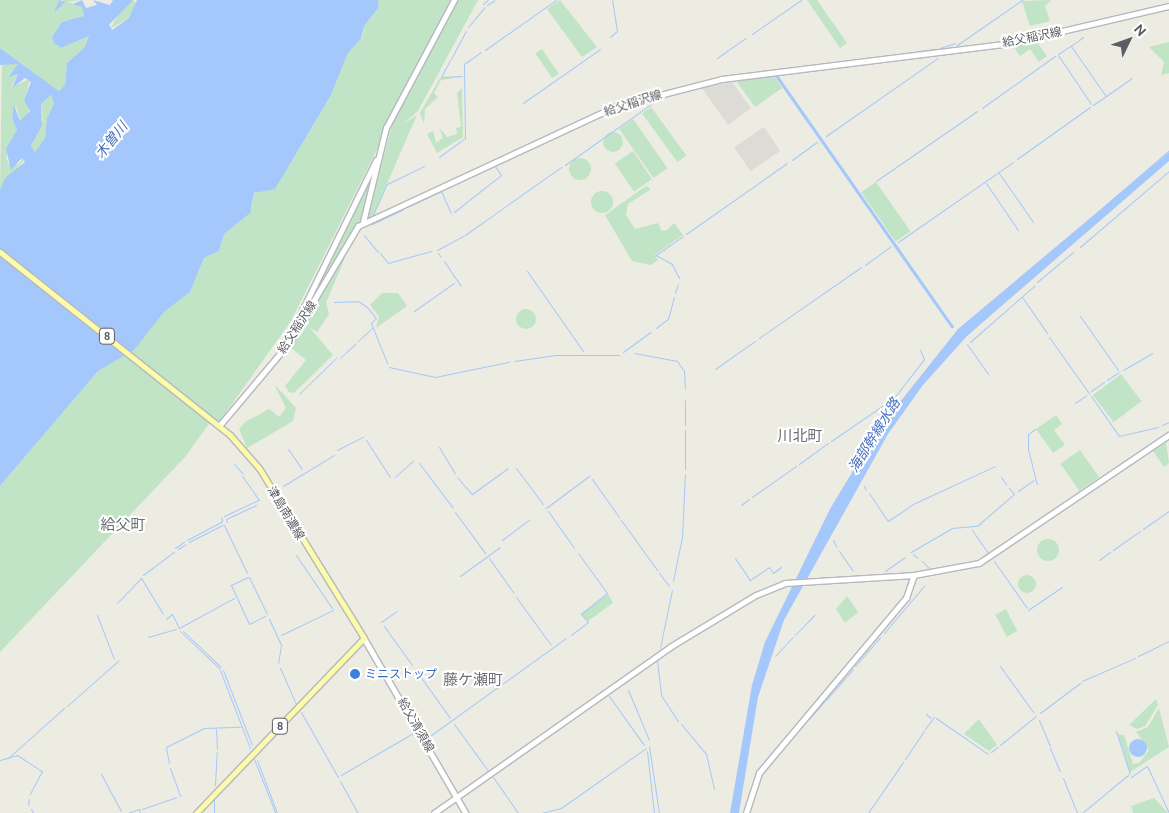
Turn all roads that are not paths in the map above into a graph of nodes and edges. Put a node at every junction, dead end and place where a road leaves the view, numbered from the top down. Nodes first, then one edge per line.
1 (454, 0) edge
2 (1169, 6) edge
3 (380, 154) junction
4 (363, 222) junction
5 (0, 252) edge
6 (290, 335) junction
7 (220, 426) junction
8 (1169, 435) edge
9 (914, 575) junction
10 (364, 638) junction
11 (458, 799) junction
12 (196, 813) edge
13 (434, 813) edge
14 (466, 813) edge
15 (746, 813) edge

1 - 3 street
2 - 4 street, 給父稲沢線
3 - 4 street
3 - 6 street
4 - 6 street, 給父稲沢線
5 - 7 main road, 津島南濃線 / 8
6 - 7 street, 給父稲沢線
7 - 10 main road, 津島南濃線 / 8
8 - 9 street
9 - 11 street
9 - 15 street
10 - 11 street, 給父清須線
10 - 12 main road, 8
11 - 13 street
11 - 14 street, 給父清須線

